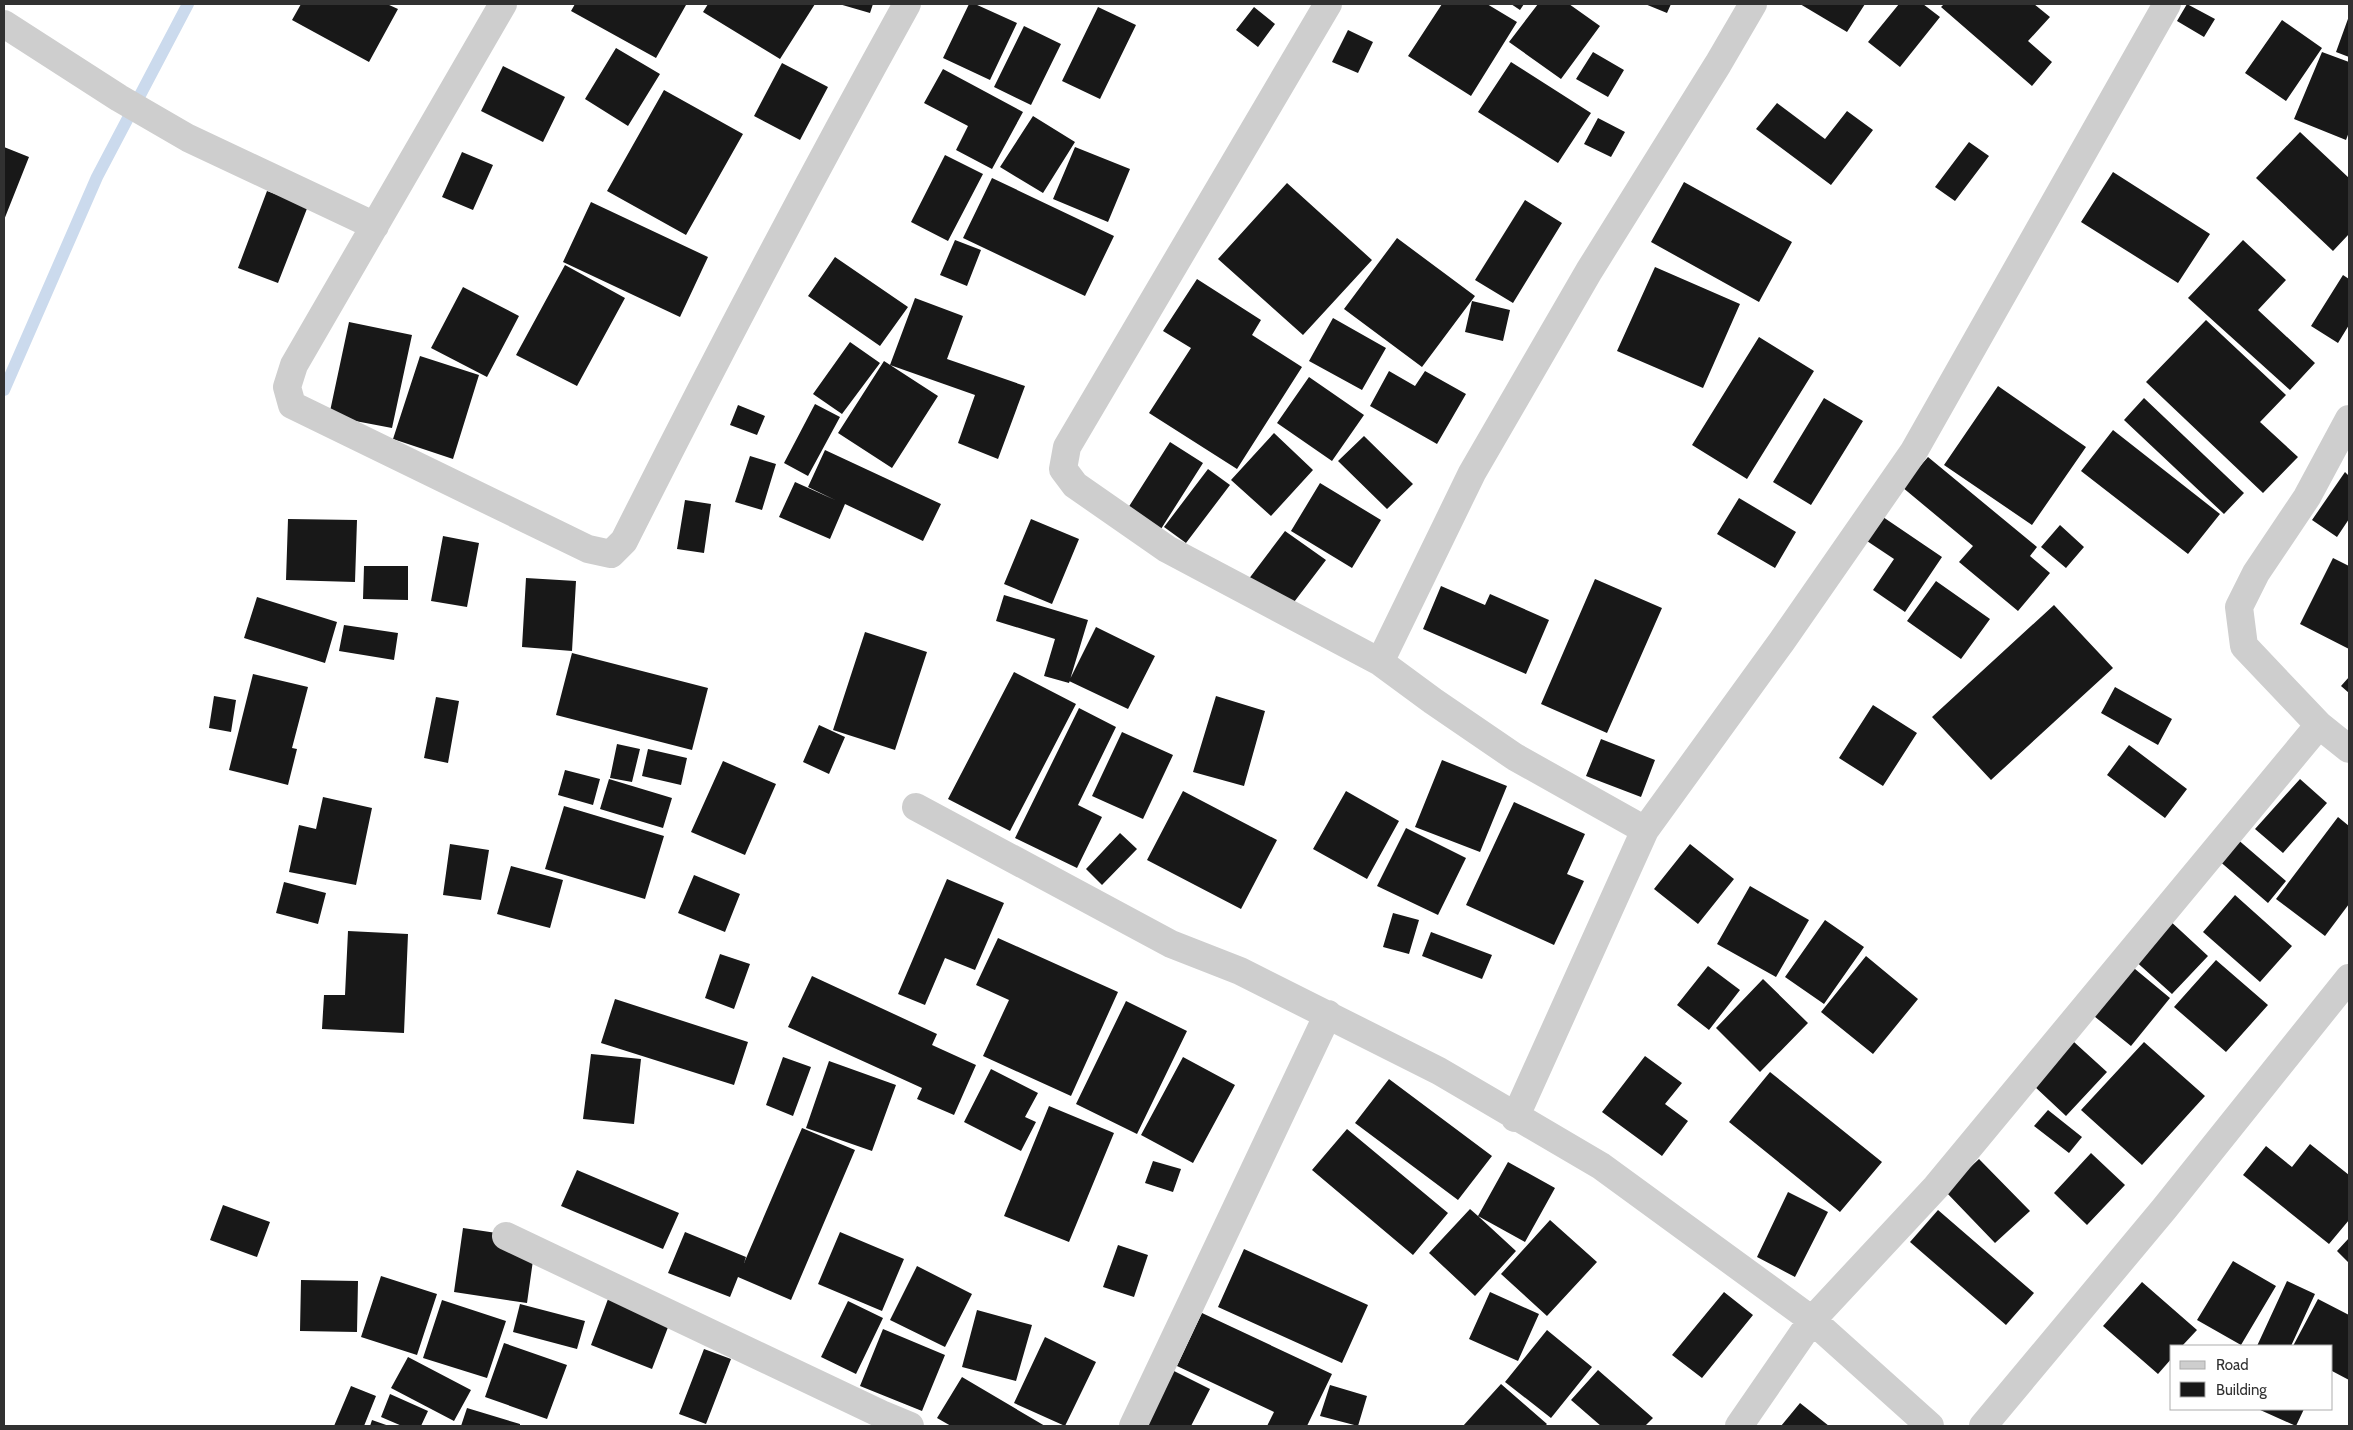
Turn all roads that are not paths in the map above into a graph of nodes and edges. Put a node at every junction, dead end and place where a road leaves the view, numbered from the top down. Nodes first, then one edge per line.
1 (504, 4) edge
2 (907, 4) edge
3 (1328, 4) edge
4 (1753, 4) edge
5 (2167, 4) edge
6 (4, 24) edge
7 (374, 226) junction
8 (2349, 419) edge
9 (1380, 662) junction
10 (2319, 725) junction
11 (2349, 749) edge
12 (916, 807) dead end
13 (1645, 830) junction
14 (2349, 978) edge
15 (1328, 1014) junction
16 (1515, 1118) junction
17 (506, 1236) dead end
18 (1812, 1320) junction
19 (910, 1426) edge
20 (1134, 1426) edge
21 (1739, 1426) edge
22 (1930, 1426) edge
23 (1983, 1426) edge

1 - 7 street
2 - 7 street
3 - 9 street
4 - 9 street
5 - 13 street
6 - 7 street
8 - 10 street
9 - 13 street
10 - 11 street
10 - 18 street
12 - 15 street
13 - 16 street
14 - 23 street
15 - 16 street
15 - 20 street
16 - 18 street
17 - 19 street
18 - 21 street
18 - 22 street

